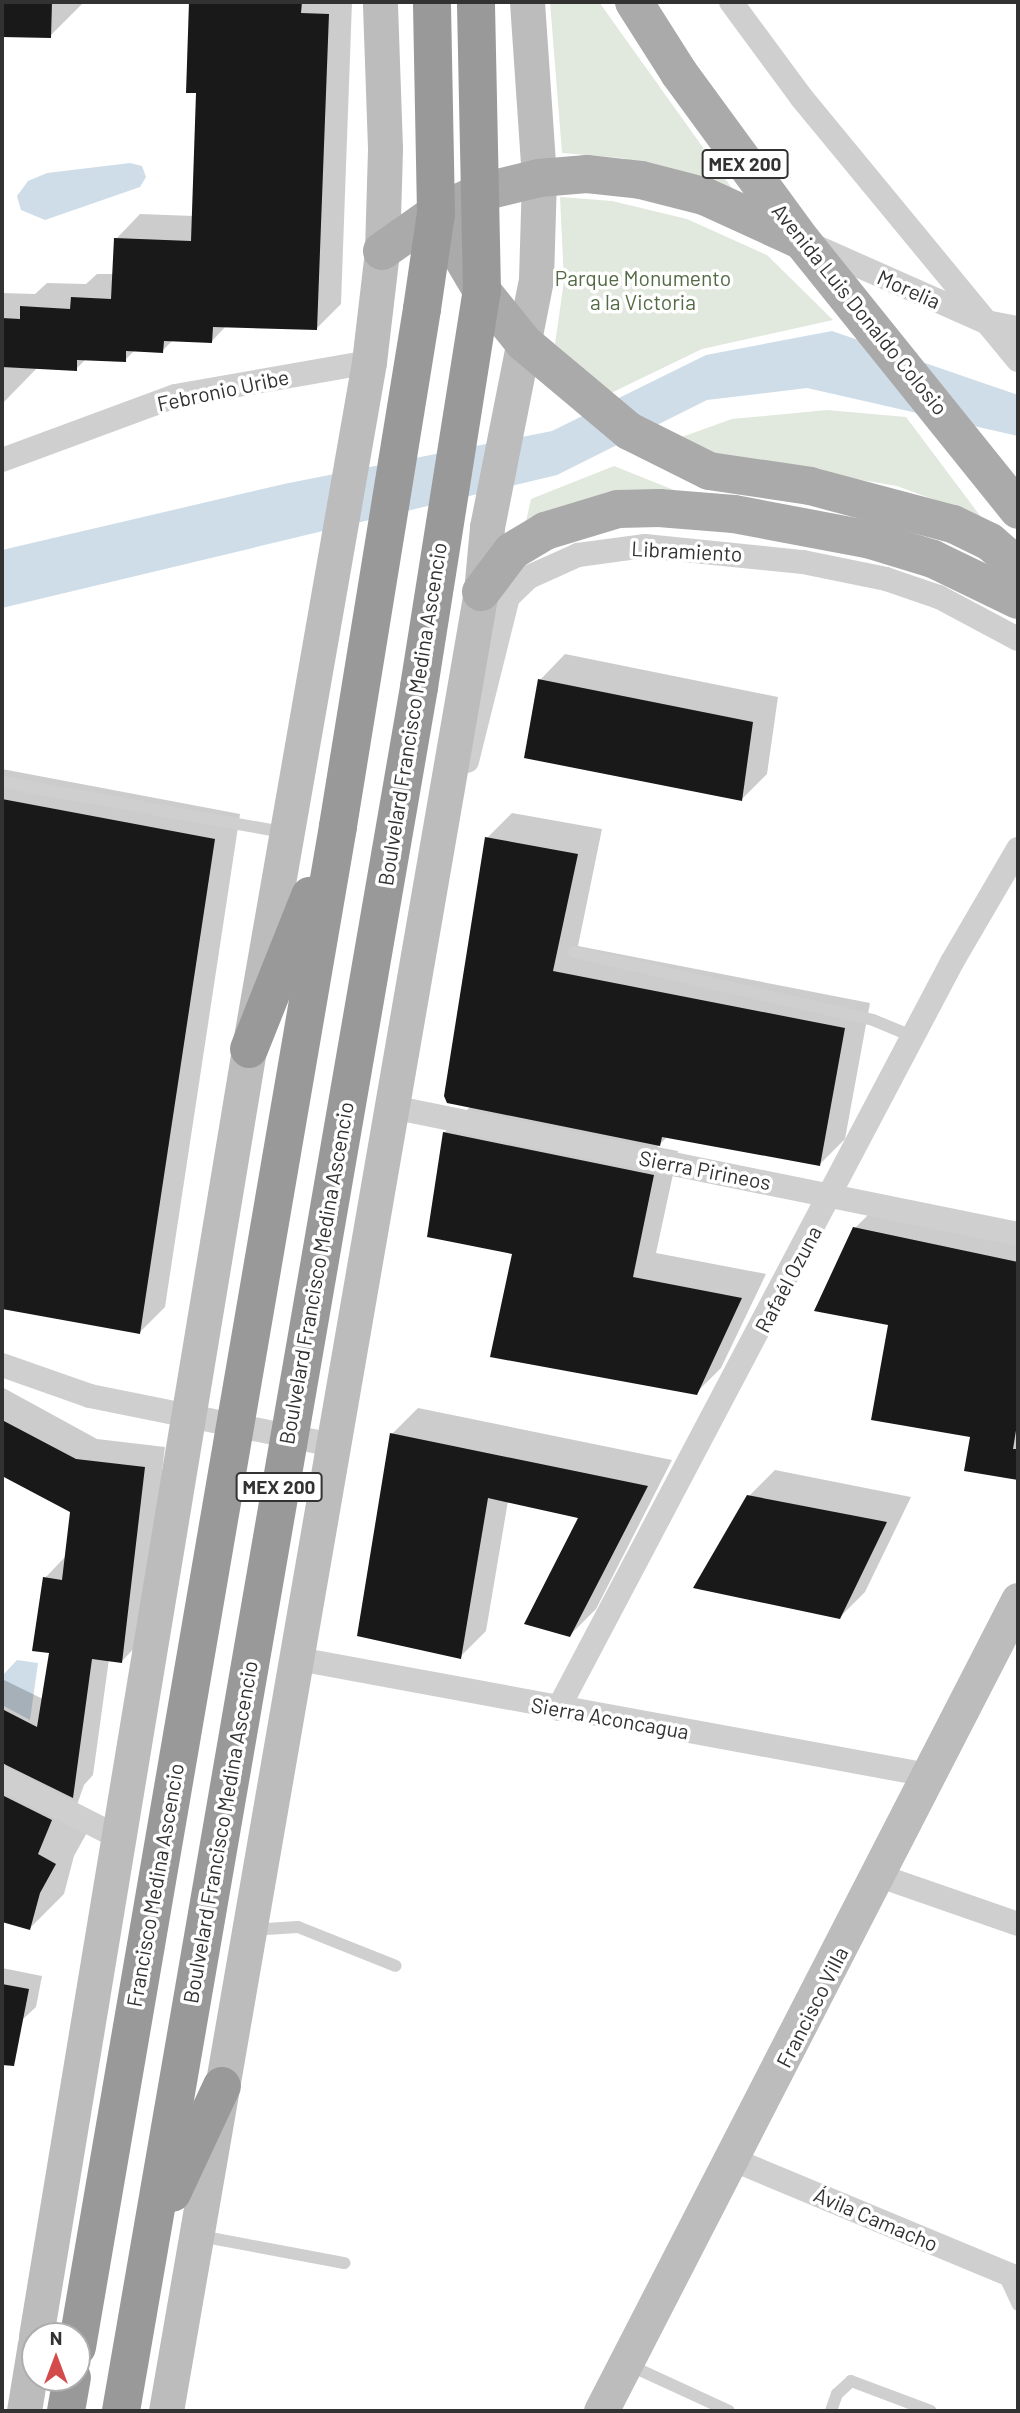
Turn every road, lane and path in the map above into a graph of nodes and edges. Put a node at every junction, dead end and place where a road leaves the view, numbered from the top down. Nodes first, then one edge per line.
1 (380, 2) edge
2 (432, 2) edge
3 (476, 2) edge
4 (527, 2) edge
5 (634, 2) edge
6 (731, 2) edge
7 (539, 178) junction
8 (482, 192) junction
9 (436, 214) junction
10 (802, 241) junction
11 (382, 251) junction
12 (482, 291) junction
13 (986, 322) junction
14 (1018, 328) edge
15 (537, 354) junction
16 (1018, 360) edge
17 (369, 362) junction
18 (2, 460) edge
19 (1018, 510) edge
20 (1018, 566) edge
21 (481, 592) junction
22 (1018, 600) edge
23 (1018, 639) edge
24 (2, 782) edge
25 (338, 826) junction
26 (288, 833) junction
27 (1018, 849) edge
28 (433, 866) junction
29 (574, 951) dead end
30 (914, 1037) junction
31 (248, 1049) junction
32 (392, 1108) junction
33 (832, 1196) junction
34 (1018, 1234) edge
35 (2, 1365) edge
36 (191, 1415) junction
37 (236, 1424) junction
38 (288, 1435) junction
39 (334, 1444) junction
40 (1018, 1600) edge
41 (293, 1658) junction
42 (558, 1709) junction
43 (928, 1775) junction
44 (2, 1779) edge
45 (120, 1838) junction
46 (880, 1875) junction
47 (1018, 1924) edge
48 (247, 1931) junction
49 (396, 1966) dead end
50 (222, 2087) junction
51 (734, 2160) junction
52 (196, 2235) junction
53 (150, 2239) junction
54 (344, 2263) dead end
55 (1011, 2275) edge
56 (1018, 2305) edge
57 (38, 2322) edge
58 (81, 2322) edge
59 (625, 2363) junction
60 (27, 2392) edge
61 (69, 2392) edge
62 (24, 2411) edge
63 (66, 2411) edge
64 (121, 2411) edge
65 (166, 2411) edge
66 (601, 2411) edge
67 (729, 2411) edge
68 (831, 2411) edge
69 (931, 2411) edge

1 - 11 street
2 - 9 highway, MEX 200
3 - 8 highway, MEX 200
4 - 7 street
5 - 10 main road, Avenida Luis Donaldo Colosio / MEX 200
6 - 13 street
7 - 8 main road
7 - 10 main road
7 - 15 street
8 - 9 main road
8 - 12 highway, MEX 200
9 - 11 main road
9 - 12 main road, MEX 200
9 - 25 highway, MEX 200
10 - 13 street, Morelia
10 - 19 main road, Avenida Luis Donaldo Colosio / MEX 200
11 - 17 street
12 - 15 main road, MEX 200
12 - 38 highway, Boulvelard Francisco Medina Ascencio / MEX 200
13 - 14 street, Morelia
13 - 16 street
15 - 20 main road, MEX 200
15 - 21 street
17 - 18 street, Febronio Uribe
17 - 26 street
21 - 22 main road
21 - 28 street
23 - 28 street, Libramiento
24 - 26 lane
25 - 31 highway
25 - 37 highway, MEX 200
26 - 31 street
27 - 30 street, Rafaél Ozuna
28 - 32 street
29 - 30 lane
30 - 33 street, Rafaél Ozuna
31 - 36 street
32 - 33 street, Sierra Pirineos
32 - 39 street
33 - 34 street, Sierra Pirineos
33 - 42 street, Rafaél Ozuna
35 - 36 street
36 - 37 street
36 - 45 street
37 - 38 street
37 - 58 highway, Francisco Medina Ascencio / MEX 200
38 - 39 street
38 - 53 highway, Boulvelard Francisco Medina Ascencio / MEX 200
39 - 41 street
40 - 43 street, Francisco Villa
41 - 42 street, Sierra Aconcagua
41 - 48 street
42 - 43 street, Sierra Aconcagua
43 - 46 street, Francisco Villa
44 - 45 street
45 - 57 street
46 - 47 street
46 - 51 street, Francisco Villa
48 - 49 lane
48 - 50 street
50 - 52 street
50 - 53 highway
51 - 55 street, Ávila Camacho
51 - 59 street, Francisco Villa
52 - 54 lane
52 - 65 street
53 - 64 highway, Boulvelard Francisco Medina Ascencio / MEX 200
55 - 56 lane
59 - 66 street, Francisco Villa
59 - 67 lane
60 - 62 street
61 - 63 highway
68 - 69 lane

